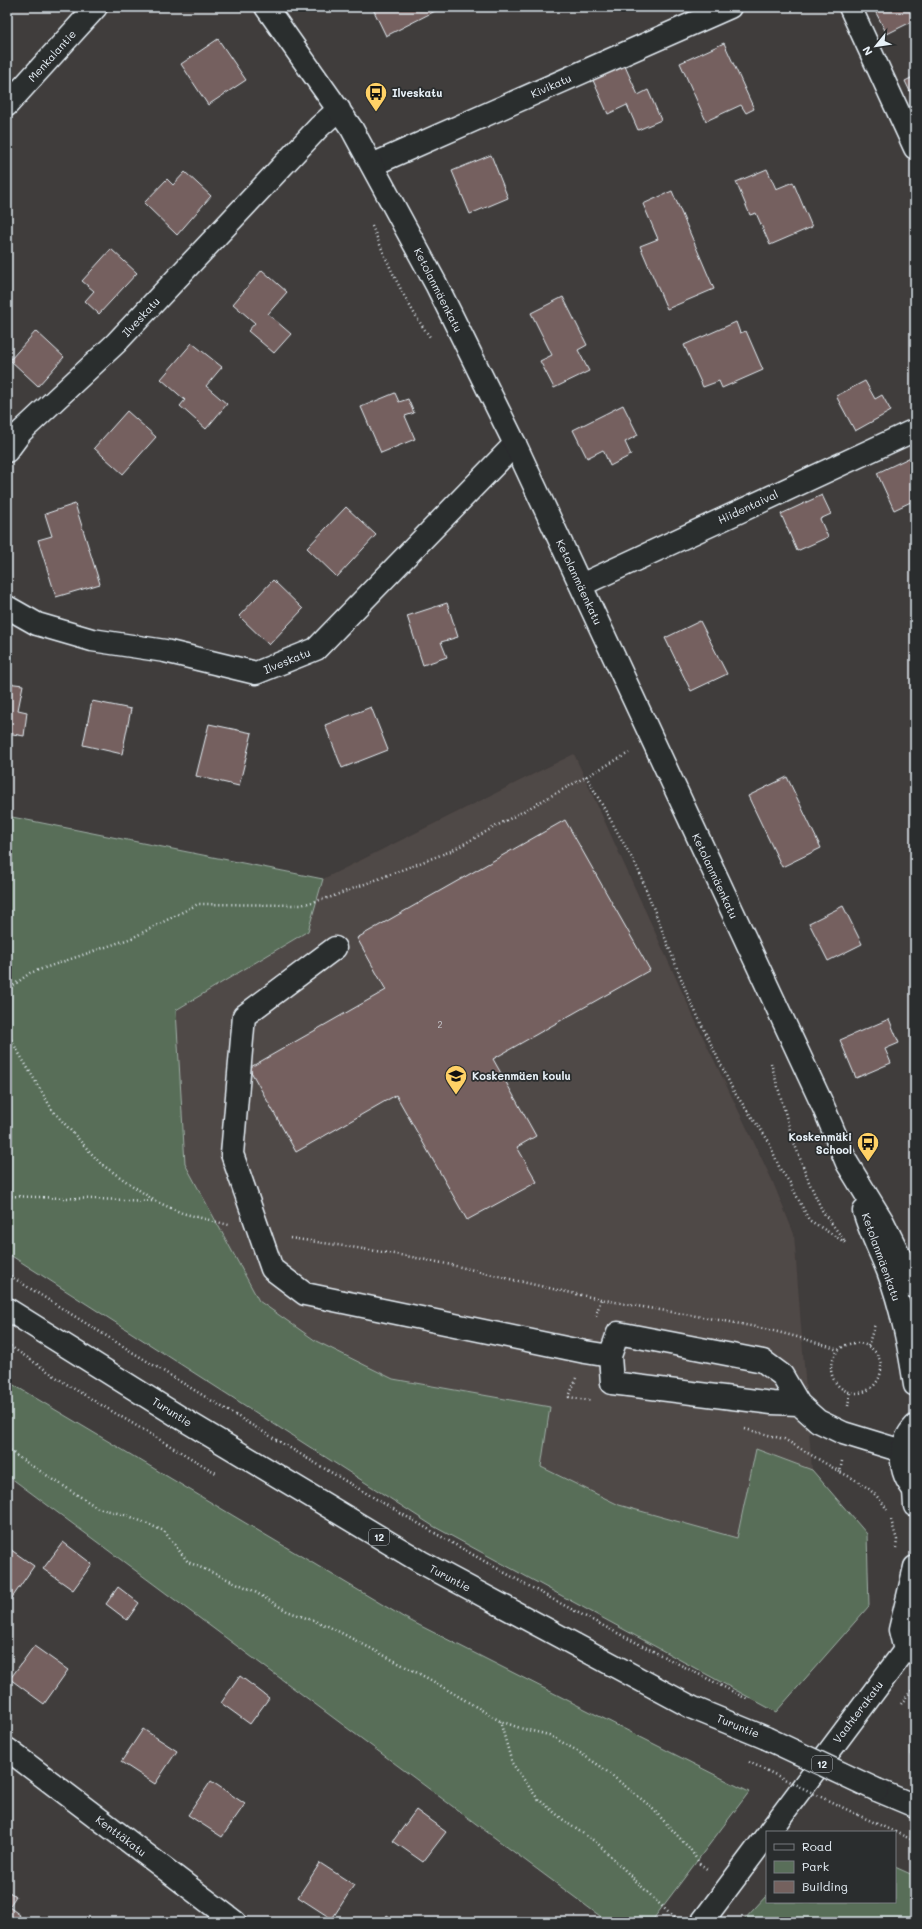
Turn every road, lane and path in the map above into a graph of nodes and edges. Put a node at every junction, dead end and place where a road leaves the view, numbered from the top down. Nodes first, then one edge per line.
1 (96, 7) edge
2 (266, 7) edge
3 (730, 7) edge
4 (850, 7) edge
5 (7, 106) edge
6 (339, 109) junction
7 (915, 148) edge
8 (372, 165) junction
9 (371, 224) dead end
10 (431, 338) dead end
11 (915, 430) edge
12 (515, 444) junction
13 (7, 451) edge
14 (581, 585) junction
15 (7, 607) edge
16 (633, 760) dead end
17 (586, 776) junction
18 (334, 948) dead end
19 (7, 990) edge
20 (7, 1033) edge
21 (770, 1059) dead end
22 (855, 1177) junction
23 (7, 1196) edge
24 (155, 1201) junction
25 (260, 1234) junction
26 (7, 1274) edge
27 (915, 1287) edge
28 (7, 1309) edge
29 (875, 1323) dead end
30 (868, 1346) junction
31 (838, 1350) junction
32 (610, 1356) junction
33 (915, 1385) edge
34 (850, 1393) junction
35 (799, 1404) junction
36 (915, 1426) edge
37 (843, 1433) junction
38 (7, 1448) edge
39 (902, 1451) junction
40 (915, 1495) edge
41 (896, 1554) dead end
42 (915, 1567) edge
43 (910, 1647) edge
44 (753, 1702) dead end
45 (500, 1721) junction
46 (7, 1749) edge
47 (749, 1762) dead end
48 (785, 1776) dead end
49 (781, 1782) dead end
50 (915, 1806) edge
51 (770, 1831) edge
52 (893, 1831) edge
53 (896, 1832) edge
54 (766, 1836) edge
55 (915, 1841) edge
56 (714, 1873) dead end
57 (681, 1914) dead end
58 (676, 1921) edge
59 (235, 1922) edge
60 (702, 1922) edge

1 - 5 main road, Menkalantie
2 - 6 main road, Ketolanmäenkatu
3 - 8 main road, Kivikatu
4 - 7 main road
6 - 8 main road, Ketolanmäenkatu
6 - 13 main road, Ilveskatu
8 - 12 main road, Ketolanmäenkatu
9 - 10 path
11 - 14 main road, Hiidentaival
12 - 14 main road, Ketolanmäenkatu
12 - 15 main road, Ilveskatu
14 - 22 main road, Ketolanmäenkatu
16 - 17 path
17 - 19 path
17 - 21 path
18 - 25 main road
20 - 24 path
22 - 27 main road, Ketolanmäenkatu
22 - 33 main road, Ketolanmäenkatu
23 - 24 path
24 - 25 path
25 - 31 path
25 - 32 main road
26 - 44 path
28 - 50 main road, Turuntie / 12, bridge
29 - 30 path
30 - 31 path
30 - 34 path
31 - 34 path
32 - 35 main road
32 - 35 main road
34 - 37 path
35 - 37 main road
36 - 39 main road
37 - 39 main road
37 - 41 path
38 - 45 path
39 - 40 main road
42 - 43 main road, Vaahterakatu
43 - 51 main road, Vaahterakatu
45 - 56 path
45 - 58 path
46 - 59 main road, Kenttäkatu
47 - 52 path, bridge
48 - 49 path
53 - 55 path
54 - 60 main road
57 - 58 path

